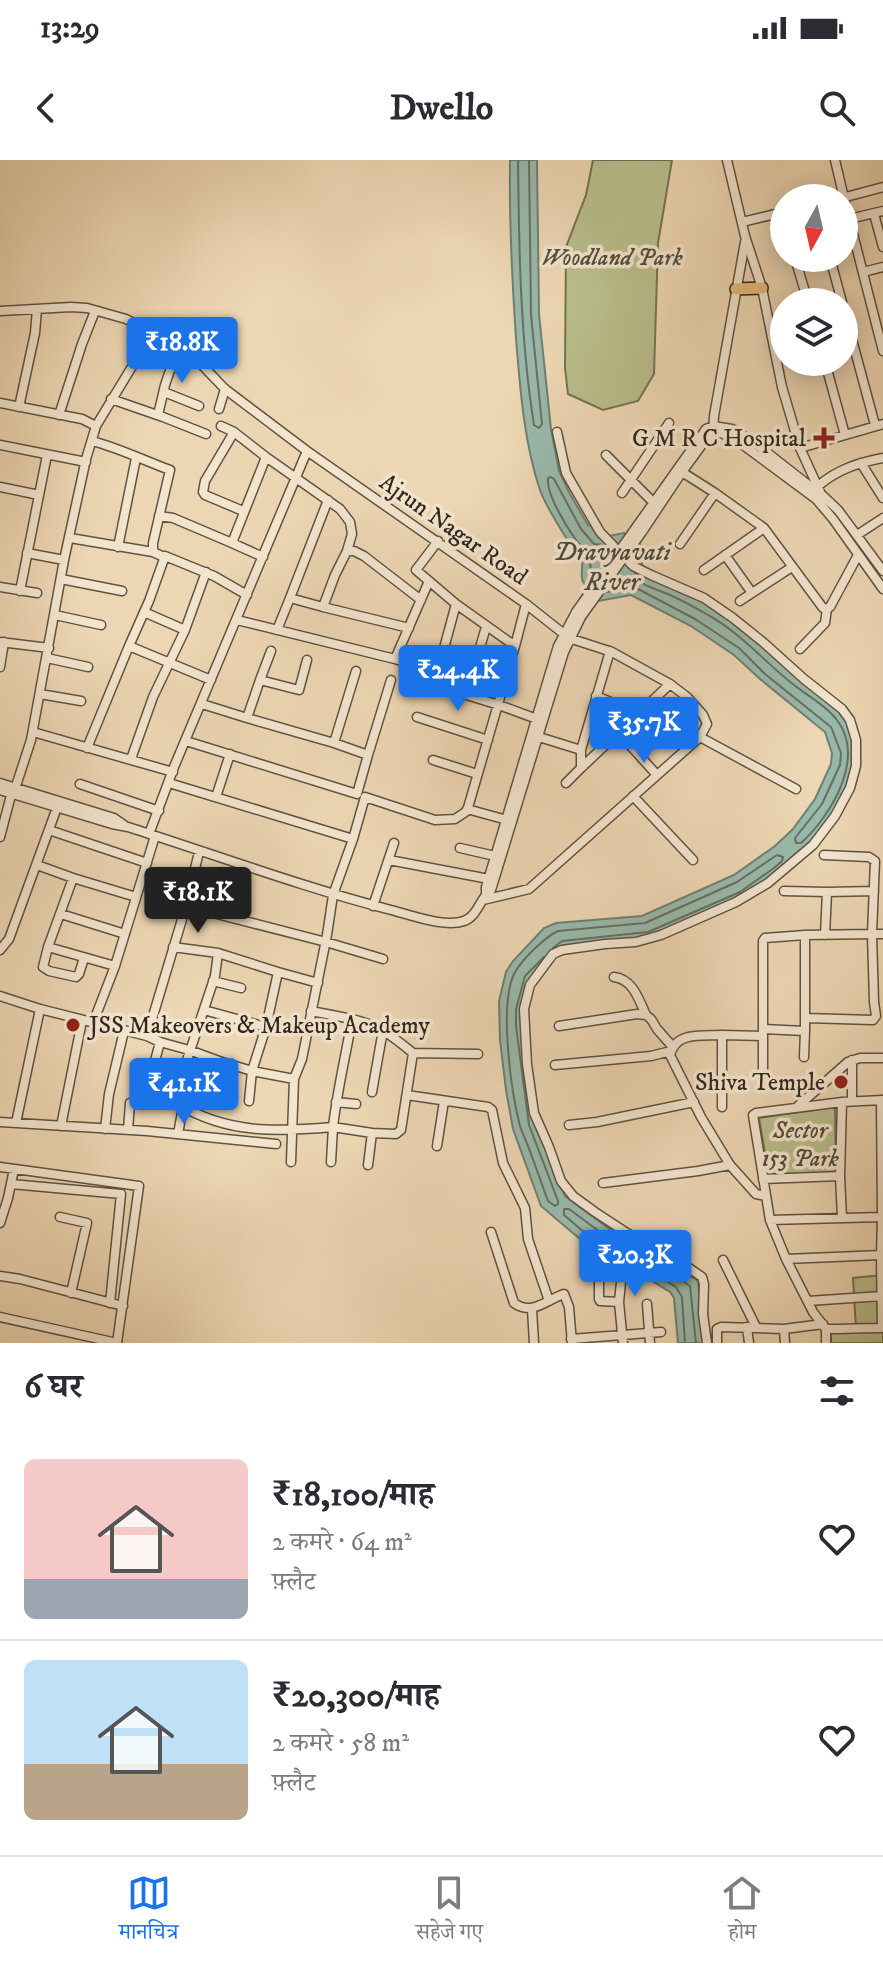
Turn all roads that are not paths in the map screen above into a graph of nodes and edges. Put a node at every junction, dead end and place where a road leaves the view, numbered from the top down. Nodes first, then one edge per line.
1 (727, 160) edge
2 (835, 160) edge
3 (840, 184) edge
4 (883, 187) edge
5 (858, 194) edge
6 (879, 212) edge
7 (770, 217) edge
8 (858, 217) edge
9 (742, 222) junction
10 (746, 240) junction
11 (883, 247) edge
12 (858, 253) edge
13 (883, 267) edge
14 (863, 272) junction
15 (762, 288) junction
16 (736, 289) junction
17 (883, 297) edge
18 (870, 300) junction
19 (37, 309) junction
20 (0, 311) edge
21 (95, 311) junction
22 (153, 332) junction
23 (178, 347) junction
24 (883, 351) edge
25 (858, 356) edge
26 (829, 376) edge
27 (225, 389) junction
28 (164, 392) junction
29 (111, 399) junction
30 (0, 403) edge
31 (199, 406) dead end
32 (19, 407) junction
33 (219, 409) dead end
34 (59, 415) junction
35 (158, 415) junction
36 (669, 423) dead end
37 (879, 425) edge
38 (96, 426) junction
39 (221, 426) dead end
40 (713, 429) junction
41 (234, 432) junction
42 (557, 432) dead end
43 (206, 434) dead end
44 (845, 435) junction
45 (92, 441) junction
46 (0, 445) edge
47 (800, 448) junction
48 (307, 451) junction
49 (47, 455) junction
50 (606, 455) dead end
51 (266, 457) junction
52 (136, 458) junction
53 (883, 458) edge
54 (86, 462) junction
55 (861, 463) junction
56 (682, 472) junction
57 (296, 478) junction
58 (629, 480) junction
59 (1, 487) edge
60 (622, 493) dead end
61 (715, 493) junction
62 (820, 494) junction
63 (39, 495) junction
64 (0, 498) edge
65 (883, 498) edge
66 (328, 500) junction
67 (653, 502) junction
68 (243, 511) junction
69 (159, 516) junction
70 (883, 518) edge
71 (764, 528) junction
72 (640, 529) junction
73 (857, 535) junction
74 (70, 538) junction
75 (438, 541) junction
76 (232, 543) junction
77 (680, 544) dead end
78 (118, 547) junction
79 (347, 551) junction
80 (153, 552) junction
81 (27, 553) junction
82 (725, 555) junction
83 (858, 555) junction
84 (164, 557) junction
85 (263, 557) junction
86 (64, 560) junction
87 (792, 567) junction
88 (704, 570) dead end
89 (883, 571) edge
90 (206, 572) junction
91 (61, 579) junction
92 (429, 581) junction
93 (0, 587) edge
94 (883, 589) edge
95 (20, 591) junction
96 (122, 591) dead end
97 (37, 593) dead end
98 (752, 593) junction
99 (247, 595) junction
100 (290, 598) junction
101 (421, 600) junction
102 (740, 601) dead end
103 (456, 604) junction
104 (526, 604) junction
105 (323, 607) junction
106 (827, 609) junction
107 (144, 612) junction
108 (55, 615) junction
109 (237, 620) junction
110 (101, 625) dead end
111 (486, 627) junction
112 (409, 628) junction
113 (185, 630) junction
114 (277, 630) junction
115 (566, 636) junction
116 (2, 642) edge
117 (129, 646) junction
118 (515, 646) junction
119 (800, 649) dead end
120 (271, 651) dead end
121 (610, 651) junction
122 (48, 653) junction
123 (395, 659) junction
124 (307, 660) dead end
125 (170, 663) junction
126 (0, 667) edge
127 (88, 667) dead end
128 (356, 671) dead end
129 (211, 680) junction
130 (260, 680) junction
131 (391, 680) dead end
132 (670, 684) junction
133 (434, 685) junction
134 (40, 694) junction
135 (466, 695) junction
136 (596, 696) junction
137 (81, 701) dead end
138 (202, 704) junction
139 (499, 705) junction
140 (638, 713) junction
141 (417, 717) dead end
142 (247, 718) junction
143 (537, 719) junction
144 (33, 732) junction
145 (619, 733) junction
146 (539, 737) junction
147 (700, 737) junction
148 (488, 740) junction
149 (186, 741) junction
150 (334, 743) junction
151 (87, 748) junction
152 (581, 750) junction
153 (230, 754) junction
154 (368, 755) junction
155 (131, 759) junction
156 (433, 760) dead end
157 (581, 768) junction
158 (173, 772) junction
159 (477, 774) junction
160 (657, 775) junction
161 (0, 780) edge
162 (17, 783) junction
163 (169, 783) junction
164 (566, 783) dead end
165 (80, 784) dead end
166 (796, 789) dead end
167 (0, 793) edge
168 (361, 796) junction
169 (633, 796) junction
170 (216, 797) junction
171 (10, 799) junction
172 (61, 809) junction
173 (467, 809) junction
174 (159, 811) junction
175 (507, 820) junction
176 (113, 821) junction
177 (49, 830) junction
178 (152, 835) junction
179 (0, 837) edge
180 (353, 839) junction
181 (394, 843) dead end
182 (460, 848) dead end
183 (199, 852) junction
184 (824, 855) dead end
185 (495, 856) junction
186 (389, 860) junction
187 (693, 860) dead end
188 (147, 863) junction
189 (37, 865) junction
190 (73, 878) junction
191 (489, 879) junction
192 (784, 891) dead end
193 (874, 891) junction
194 (827, 892) junction
195 (333, 895) junction
196 (136, 897) junction
197 (484, 897) junction
198 (186, 906) junction
199 (373, 906) junction
200 (61, 914) junction
201 (125, 934) junction
202 (872, 934) junction
203 (883, 934) edge
204 (805, 935) junction
205 (825, 935) junction
206 (326, 942) junction
207 (48, 947) junction
208 (173, 947) junction
209 (0, 950) edge
210 (218, 953) junction
211 (84, 958) junction
212 (383, 959) dead end
213 (115, 966) junction
214 (278, 972) junction
215 (614, 977) dead end
216 (213, 981) junction
217 (318, 983) junction
218 (241, 988) dead end
219 (0, 998) edge
220 (40, 1009) junction
221 (204, 1010) junction
222 (311, 1011) junction
223 (646, 1015) junction
224 (805, 1018) junction
225 (352, 1019) junction
226 (82, 1021) junction
227 (93, 1023) junction
228 (559, 1026) dead end
229 (266, 1027) junction
230 (383, 1030) junction
231 (124, 1031) junction
232 (805, 1031) junction
233 (763, 1033) junction
234 (722, 1035) junction
235 (147, 1036) junction
236 (160, 1042) junction
237 (672, 1049) junction
238 (189, 1050) junction
239 (413, 1053) junction
240 (478, 1054) dead end
241 (804, 1057) dead end
242 (883, 1058) edge
243 (852, 1060) junction
244 (219, 1061) junction
245 (555, 1065) dead end
246 (252, 1071) junction
247 (182, 1075) dead end
248 (294, 1079) junction
249 (763, 1080) dead end
250 (212, 1087) dead end
251 (372, 1092) dead end
252 (407, 1095) junction
253 (882, 1100) edge
254 (249, 1101) dead end
255 (444, 1101) junction
256 (852, 1101) junction
257 (336, 1102) junction
258 (694, 1102) junction
259 (842, 1102) junction
260 (130, 1103) dead end
261 (356, 1104) dead end
262 (798, 1106) junction
263 (183, 1107) junction
264 (722, 1107) dead end
265 (0, 1122) edge
266 (16, 1123) junction
267 (569, 1125) dead end
268 (61, 1126) junction
269 (333, 1127) junction
270 (105, 1129) junction
271 (128, 1130) junction
272 (292, 1131) junction
273 (372, 1133) junction
274 (178, 1134) junction
275 (276, 1144) dead end
276 (437, 1146) dead end
277 (291, 1162) dead end
278 (331, 1162) dead end
279 (368, 1165) dead end
280 (730, 1165) junction
281 (0, 1167) edge
282 (14, 1169) junction
283 (840, 1176) junction
284 (763, 1179) junction
285 (101, 1181) junction
286 (603, 1183) dead end
287 (11, 1184) junction
288 (100, 1192) junction
289 (766, 1196) junction
290 (60, 1217) dead end
291 (882, 1217) edge
292 (842, 1218) junction
293 (770, 1220) junction
294 (0, 1223) edge
295 (883, 1230) edge
296 (491, 1232) dead end
297 (881, 1255) junction
298 (786, 1259) junction
299 (723, 1260) dead end
300 (0, 1276) edge
301 (599, 1277) dead end
302 (621, 1282) dead end
303 (71, 1293) junction
304 (882, 1296) edge
305 (549, 1301) junction
306 (808, 1301) junction
307 (619, 1302) junction
308 (110, 1303) junction
309 (647, 1304) dead end
310 (123, 1306) junction
311 (532, 1309) junction
312 (0, 1317) edge
313 (824, 1326) junction
314 (752, 1327) junction
315 (883, 1328) edge
316 (784, 1329) junction
317 (649, 1332) junction
318 (661, 1332) dead end
319 (622, 1339) edge
320 (572, 1341) edge
321 (534, 1343) edge
322 (650, 1343) edge
323 (707, 1343) edge
324 (717, 1343) edge
325 (749, 1343) edge
326 (785, 1343) edge
327 (826, 1343) edge

1 - 9 street
2 - 3 street
4 - 5 street
6 - 8 street
6 - 11 street
7 - 9 street
9 - 10 street
10 - 15 street
10 - 16 street
12 - 14 street
13 - 14 street
14 - 18 street
15 - 16 main road
15 - 47 street
16 - 40 street
17 - 18 street
18 - 24 street
19 - 20 street, Ajrun Nagar Road
19 - 21 street, Ajrun Nagar Road
19 - 32 street
21 - 22 street, Ajrun Nagar Road
21 - 34 street
22 - 23 street, Ajrun Nagar Road
22 - 29 street
23 - 27 street, Ajrun Nagar Road
23 - 28 street
25 - 37 street
26 - 44 street
27 - 33 street
27 - 48 street, Ajrun Nagar Road
28 - 31 street
28 - 35 street
29 - 35 street
29 - 38 street
30 - 32 street
32 - 34 street
34 - 38 street
35 - 43 street
36 - 58 street
37 - 44 street
38 - 45 street
39 - 41 street
40 - 56 street
40 - 62 street
40 - 67 street
41 - 51 street
41 - 68 street
42 - 323 street
44 - 47 street
45 - 52 street
45 - 54 street
46 - 49 street
47 - 62 street
48 - 57 street
48 - 75 street, Ajrun Nagar Road
49 - 54 street
49 - 63 street
50 - 58 street
51 - 57 street
51 - 68 street
52 - 69 street
52 - 78 street
53 - 55 street
54 - 74 street
55 - 62 street
55 - 65 street
56 - 61 street
56 - 72 street
57 - 66 street
57 - 85 street
58 - 60 street
58 - 67 street
59 - 63 street
59 - 64 street
61 - 71 street
61 - 77 street
62 - 73 street
62 - 83 street
63 - 81 street
66 - 79 street
66 - 100 street
67 - 72 street
68 - 76 street
69 - 76 street
69 - 80 street
70 - 73 street
71 - 82 street
71 - 87 street
72 - 115 street, bridge
73 - 89 street
74 - 78 street
74 - 86 street
75 - 92 street
75 - 104 street, Ajrun Nagar Road
76 - 85 street
78 - 80 street
79 - 101 street
79 - 105 street
80 - 84 street
81 - 86 street
81 - 95 street
82 - 88 street
82 - 98 street
83 - 94 street
83 - 106 street
84 - 90 street
84 - 107 street
85 - 99 street
86 - 91 street
87 - 98 street
87 - 106 street
90 - 99 street
90 - 113 street
91 - 96 street
91 - 108 street
92 - 101 street
92 - 103 street
93 - 95 street
95 - 97 street
98 - 102 street
99 - 109 street
100 - 105 street
100 - 114 street
101 - 112 street
103 - 111 street
103 - 133 street
104 - 115 street, Ajrun Nagar Road
104 - 118 street
105 - 112 street
106 - 119 street
107 - 113 street
107 - 117 street
108 - 110 street
108 - 122 street
109 - 114 street
109 - 129 street
111 - 118 street
111 - 135 street
112 - 123 street
113 - 125 street
114 - 123 street
115 - 121 street, Ajrun Nagar Road
115 - 143 street
115 - 146 street
116 - 122 street
116 - 126 street
117 - 125 street
117 - 151 street
118 - 139 street
120 - 130 street
121 - 132 street, Ajrun Nagar Road
121 - 136 street
122 - 127 street
122 - 134 street
123 - 133 street
124 - 130 street
125 - 129 street
125 - 155 street
128 - 150 street
129 - 138 street
130 - 142 street
131 - 154 street
132 - 140 street
132 - 147 street, Ajrun Nagar Road
133 - 135 street
134 - 137 street
134 - 144 street
135 - 139 street
136 - 140 street
136 - 152 street
138 - 142 street
138 - 149 street
139 - 143 street
139 - 148 street
140 - 145 street
141 - 148 street
142 - 150 street
143 - 175 street
144 - 151 street
144 - 162 street
145 - 157 street
145 - 160 street
146 - 152 street
146 - 197 street
147 - 160 street
147 - 166 street
148 - 159 street
149 - 153 street
149 - 158 street
150 - 154 street
151 - 155 street
152 - 157 street
153 - 168 street
153 - 170 street
154 - 168 street
155 - 158 street
156 - 159 street
157 - 164 street
158 - 163 street
159 - 173 street
160 - 169 street
161 - 162 street
161 - 172 street
162 - 176 street
163 - 170 street
163 - 174 street
165 - 174 street
167 - 171 street
167 - 172 street
168 - 173 street
168 - 180 street
169 - 187 street
169 - 197 street
170 - 180 street
171 - 172 street
171 - 179 street
172 - 176 street
172 - 177 street
173 - 175 street
174 - 178 street
175 - 185 street
176 - 178 street
177 - 188 street
177 - 189 street
178 - 183 street
178 - 188 street
180 - 195 street
181 - 186 street
182 - 185 street
183 - 195 street
183 - 198 street
184 - 193 street
185 - 191 street
186 - 191 street
186 - 199 street
188 - 196 street
189 - 190 street
189 - 209 street
190 - 196 street
190 - 200 street
191 - 197 street
192 - 194 street
193 - 194 street
193 - 202 street
194 - 205 street
195 - 199 street
195 - 206 street
196 - 201 street
197 - 199 street
198 - 206 street
198 - 208 street
200 - 201 street
200 - 207 street
201 - 213 street
202 - 203 street
202 - 205 street
202 - 224 street
204 - 205 street
204 - 224 street
204 - 233 street
206 - 212 street
206 - 217 street
207 - 211 street
207 - 211 street
208 - 210 street
208 - 235 street
210 - 214 street
210 - 216 street
211 - 213 street
213 - 227 street
214 - 217 street
214 - 229 street
215 - 223 street
216 - 218 street
216 - 221 street
217 - 222 street
219 - 220 street
220 - 226 street
220 - 266 street
221 - 229 street
221 - 238 street
222 - 225 street
222 - 248 street
223 - 228 street
223 - 237 street
224 - 232 street
225 - 230 street
225 - 257 street
226 - 227 street
226 - 268 street
227 - 231 street
229 - 246 street
230 - 239 street
230 - 251 street
231 - 235 street
231 - 270 street
232 - 233 street
232 - 241 street
233 - 234 street
233 - 249 street
234 - 237 street
234 - 264 street
235 - 236 street
236 - 238 street
236 - 263 street
237 - 245 street
237 - 258 street
238 - 244 street
238 - 247 street
239 - 240 street
239 - 252 street
242 - 243 street
243 - 256 street
243 - 262 street
244 - 246 street
244 - 250 street
246 - 248 street
246 - 254 street
248 - 272 street
252 - 255 street
252 - 273 street
253 - 256 street
253 - 291 street
255 - 276 street
255 - 305 street
256 - 259 street
257 - 261 street
257 - 269 street
258 - 267 street
258 - 280 street
259 - 262 street
259 - 283 street
260 - 271 street
262 - 284 street
263 - 272 street
263 - 274 street
265 - 266 street
266 - 268 street
268 - 270 street
269 - 272 street
269 - 273 street
269 - 278 street
270 - 271 street
271 - 274 street
272 - 277 street
273 - 279 street
274 - 275 street
280 - 286 street
280 - 289 street
281 - 282 street
282 - 285 street
282 - 287 street
283 - 284 street
283 - 292 street
284 - 289 street
285 - 288 street
285 - 310 street
287 - 288 street
287 - 294 street
288 - 308 street
289 - 293 street
290 - 303 street
291 - 292 street
291 - 295 street
292 - 293 street
293 - 298 street
295 - 297 street
296 - 311 street
297 - 298 street
297 - 304 street
298 - 306 street
299 - 314 street
300 - 303 street
301 - 307 street
302 - 307 street
303 - 308 street
304 - 306 street
304 - 315 street
305 - 311 street
305 - 320 street
306 - 313 street
307 - 319 street
308 - 310 street
309 - 317 street
310 - 312 street
311 - 321 street
313 - 315 street
313 - 316 street
313 - 327 street
314 - 316 street
314 - 324 street
314 - 325 street
316 - 326 street
317 - 318 street
317 - 319 street
317 - 322 street
319 - 320 street

